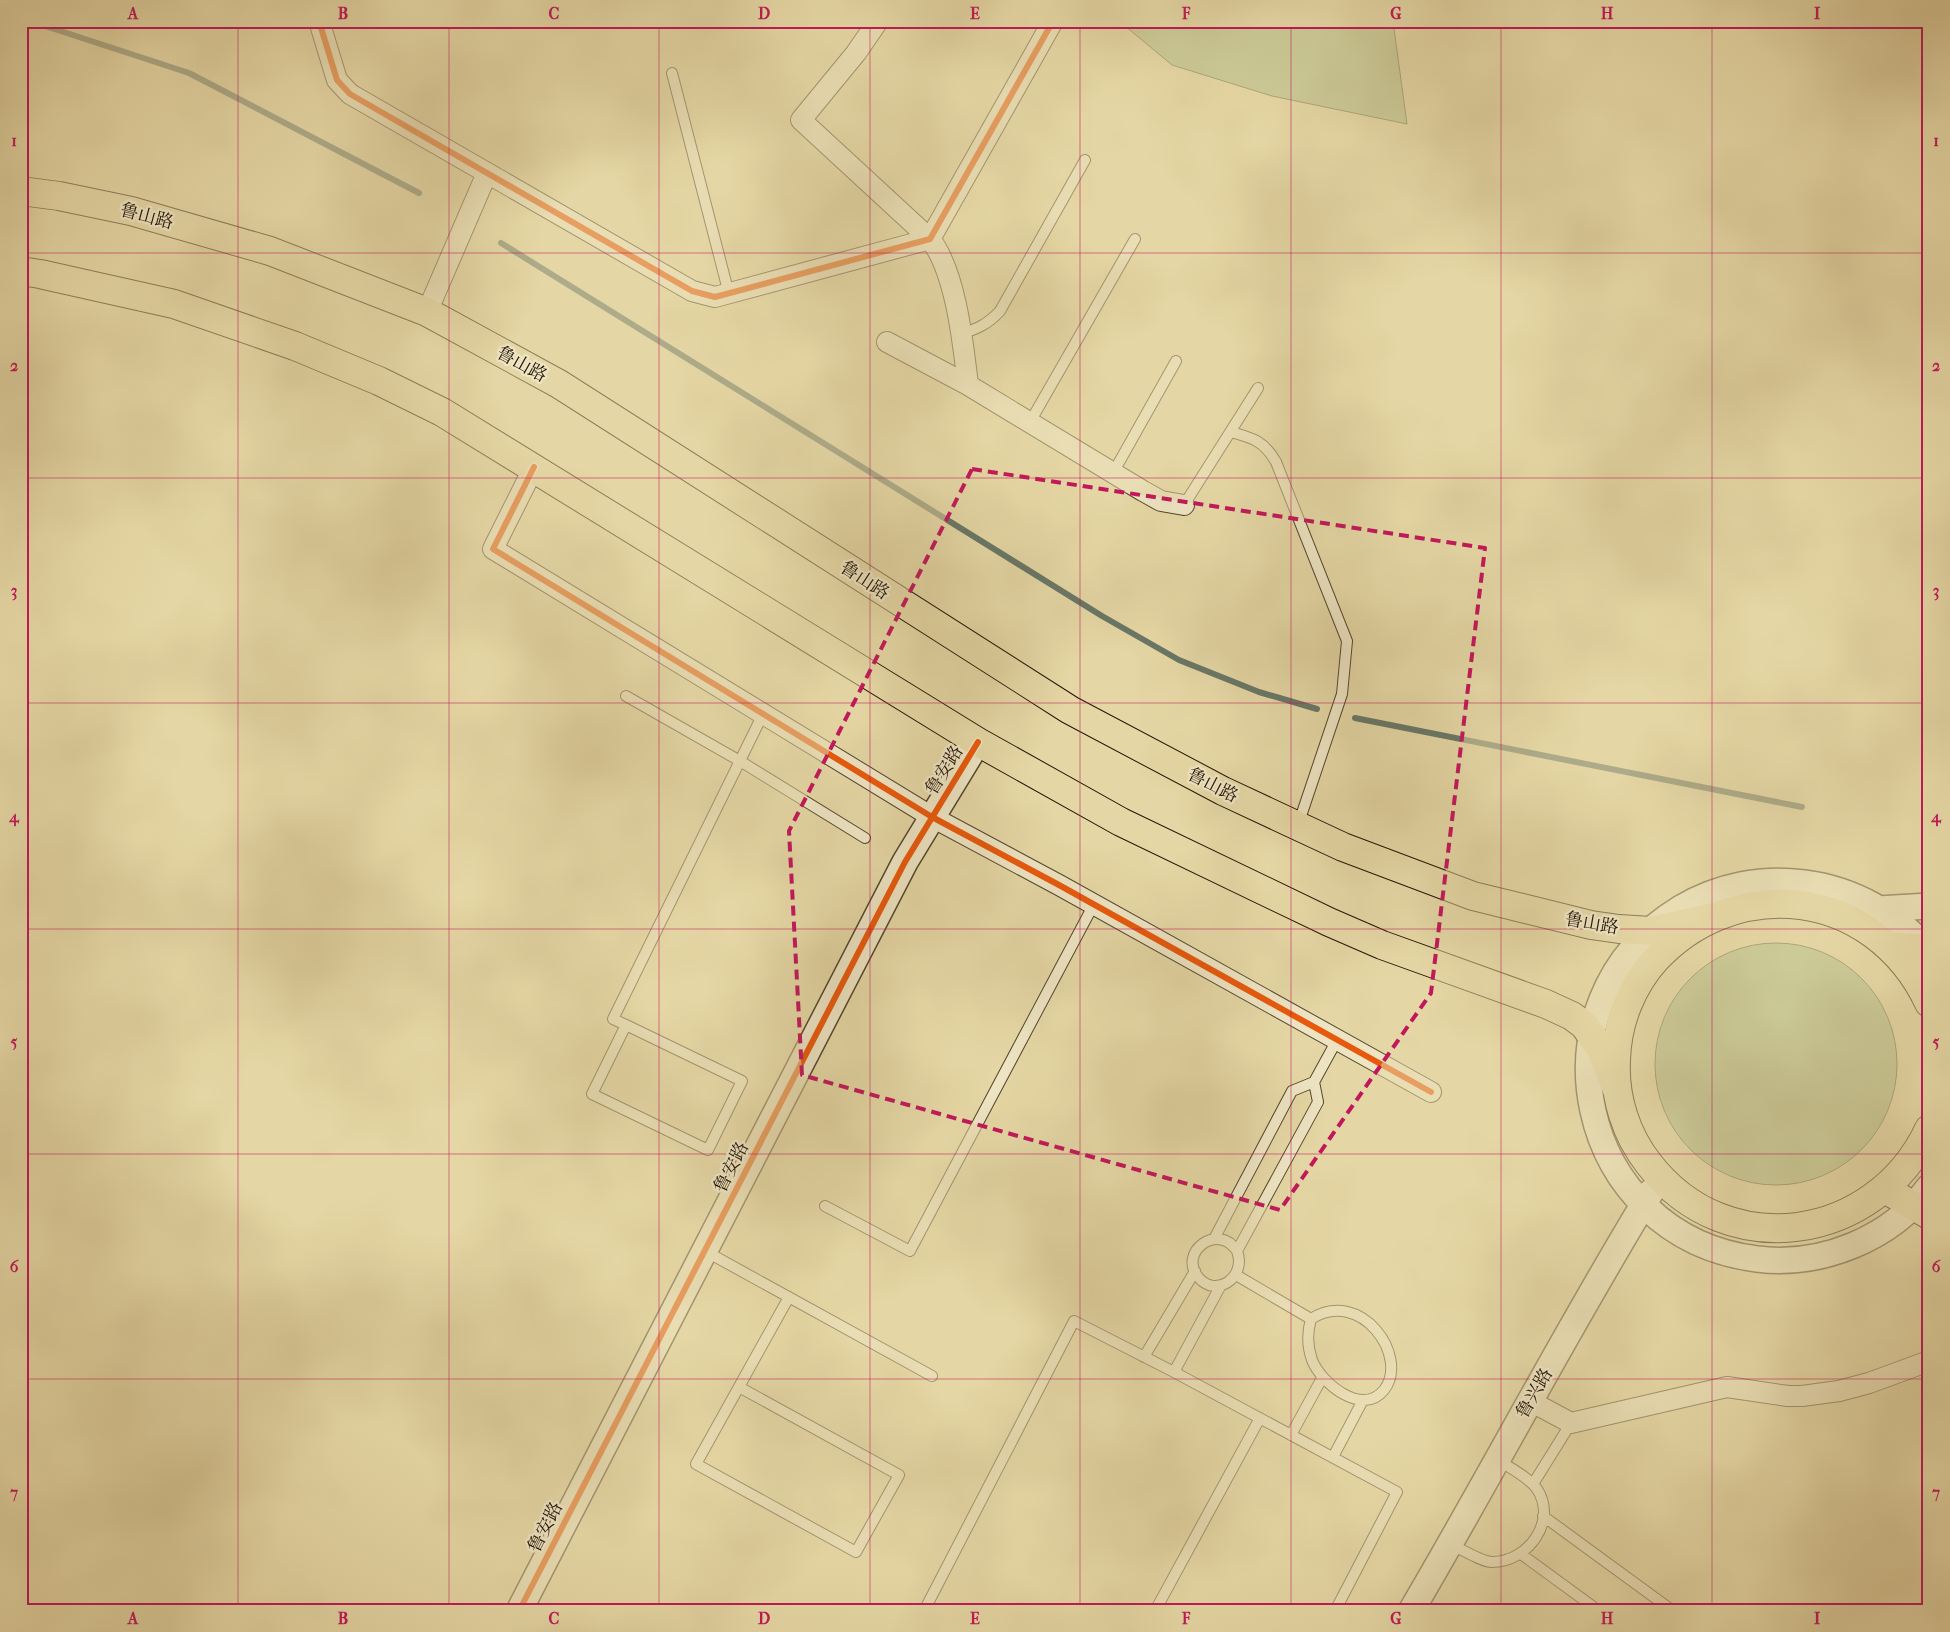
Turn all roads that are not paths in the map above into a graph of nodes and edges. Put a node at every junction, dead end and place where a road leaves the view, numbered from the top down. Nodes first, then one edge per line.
1 (319, 21) edge
2 (878, 21) edge
3 (1053, 21) edge
4 (672, 73) dead end
5 (1085, 160) dead end
6 (487, 173) junction
7 (21, 191) edge
8 (930, 239) junction
9 (1135, 239) dead end
10 (21, 271) edge
11 (729, 294) junction
12 (427, 312) junction
13 (961, 334) junction
14 (887, 342) dead end
15 (1176, 362) dead end
16 (968, 385) junction
17 (1258, 388) dead end
18 (1030, 422) junction
19 (1231, 432) junction
20 (534, 467) junction
21 (1113, 473) junction
22 (1184, 506) joint
23 (626, 696) dead end
24 (763, 714) junction
25 (978, 742) junction
26 (740, 761) junction
27 (932, 817) junction
28 (1298, 826) junction
29 (864, 838) dead end
30 (1094, 904) junction
31 (1929, 906) edge
32 (1878, 908) junction
33 (1718, 916) junction
34 (1651, 931) junction
35 (1888, 946) junction
36 (1928, 950) edge
37 (1929, 1003) edge
38 (626, 1025) junction
39 (1592, 1035) junction
40 (1337, 1040) junction
41 (1314, 1082) junction
42 (1617, 1090) junction
43 (1431, 1092) dead end
44 (1929, 1129) edge
45 (1660, 1178) junction
46 (1885, 1189) junction
47 (1924, 1202) edge
48 (1643, 1204) junction
49 (825, 1206) dead end
50 (1214, 1239) junction
51 (704, 1250) junction
52 (1237, 1251) junction
53 (1195, 1271) junction
54 (1236, 1275) junction
55 (1221, 1285) junction
56 (789, 1297) junction
57 (1312, 1319) junction
58 (1144, 1357) junction
59 (1929, 1361) edge
60 (1174, 1372) junction
61 (932, 1376) dead end
62 (1322, 1378) junction
63 (739, 1386) junction
64 (1363, 1400) junction
65 (1530, 1401) junction
66 (1260, 1418) junction
67 (1571, 1423) junction
68 (1291, 1435) junction
69 (1333, 1457) junction
70 (1497, 1459) junction
71 (1533, 1484) junction
72 (1543, 1516) junction
73 (1450, 1544) junction
74 (1521, 1554) junction
75 (518, 1611) edge
76 (924, 1611) edge
77 (1155, 1611) edge
78 (1334, 1611) edge
79 (1411, 1611) edge
80 (1599, 1611) edge
81 (1672, 1611) edge

1 - 6 street
2 - 8 street
3 - 8 street
4 - 11 lane
5 - 13 lane
6 - 11 street
6 - 12 street
7 - 12 highway, 鲁山路
8 - 11 street
8 - 13 street
9 - 18 lane
10 - 20 highway
12 - 28 highway, 鲁山路
13 - 16 street
14 - 16 street
15 - 21 lane
16 - 18 street
17 - 19 lane
18 - 21 street
19 - 22 lane
19 - 28 lane
20 - 24 street
20 - 25 highway
21 - 22 street
23 - 26 lane
24 - 26 lane
24 - 27 street
25 - 27 street, 鲁安路
25 - 39 highway
26 - 29 lane
26 - 38 lane
27 - 30 street
27 - 51 street, 鲁安路
28 - 34 highway, 鲁山路
30 - 40 street
30 - 49 lane
31 - 32 street
32 - 34 street
32 - 36 street
33 - 34 highway, 鲁山路
33 - 35 highway
33 - 42 highway
34 - 39 street
35 - 36 highway
35 - 37 highway
38 - 38 lane
39 - 42 highway
39 - 48 street
40 - 41 lane
40 - 43 street
41 - 50 lane
41 - 52 lane
42 - 45 highway
44 - 46 highway
45 - 46 highway
45 - 48 street, 鲁兴路
46 - 47 highway
47 - 48 street
48 - 65 street, 鲁兴路
50 - 52 lane
50 - 53 lane
51 - 56 lane
51 - 75 street, 鲁安路
52 - 54 lane
53 - 55 lane
53 - 58 lane
54 - 55 lane
54 - 57 lane
55 - 60 lane
56 - 61 lane
56 - 63 lane
57 - 62 lane
57 - 64 lane
58 - 60 lane
58 - 76 lane
59 - 67 street
60 - 66 lane
62 - 64 lane
62 - 68 lane
63 - 63 lane
64 - 69 lane
65 - 67 street
65 - 70 street, 鲁兴路
66 - 68 lane
66 - 77 lane
67 - 71 lane
68 - 69 lane
69 - 78 lane
70 - 71 lane
70 - 73 street, 鲁兴路
71 - 72 lane
72 - 74 lane
72 - 81 lane
73 - 74 lane
73 - 79 street, 鲁兴路
74 - 80 lane

